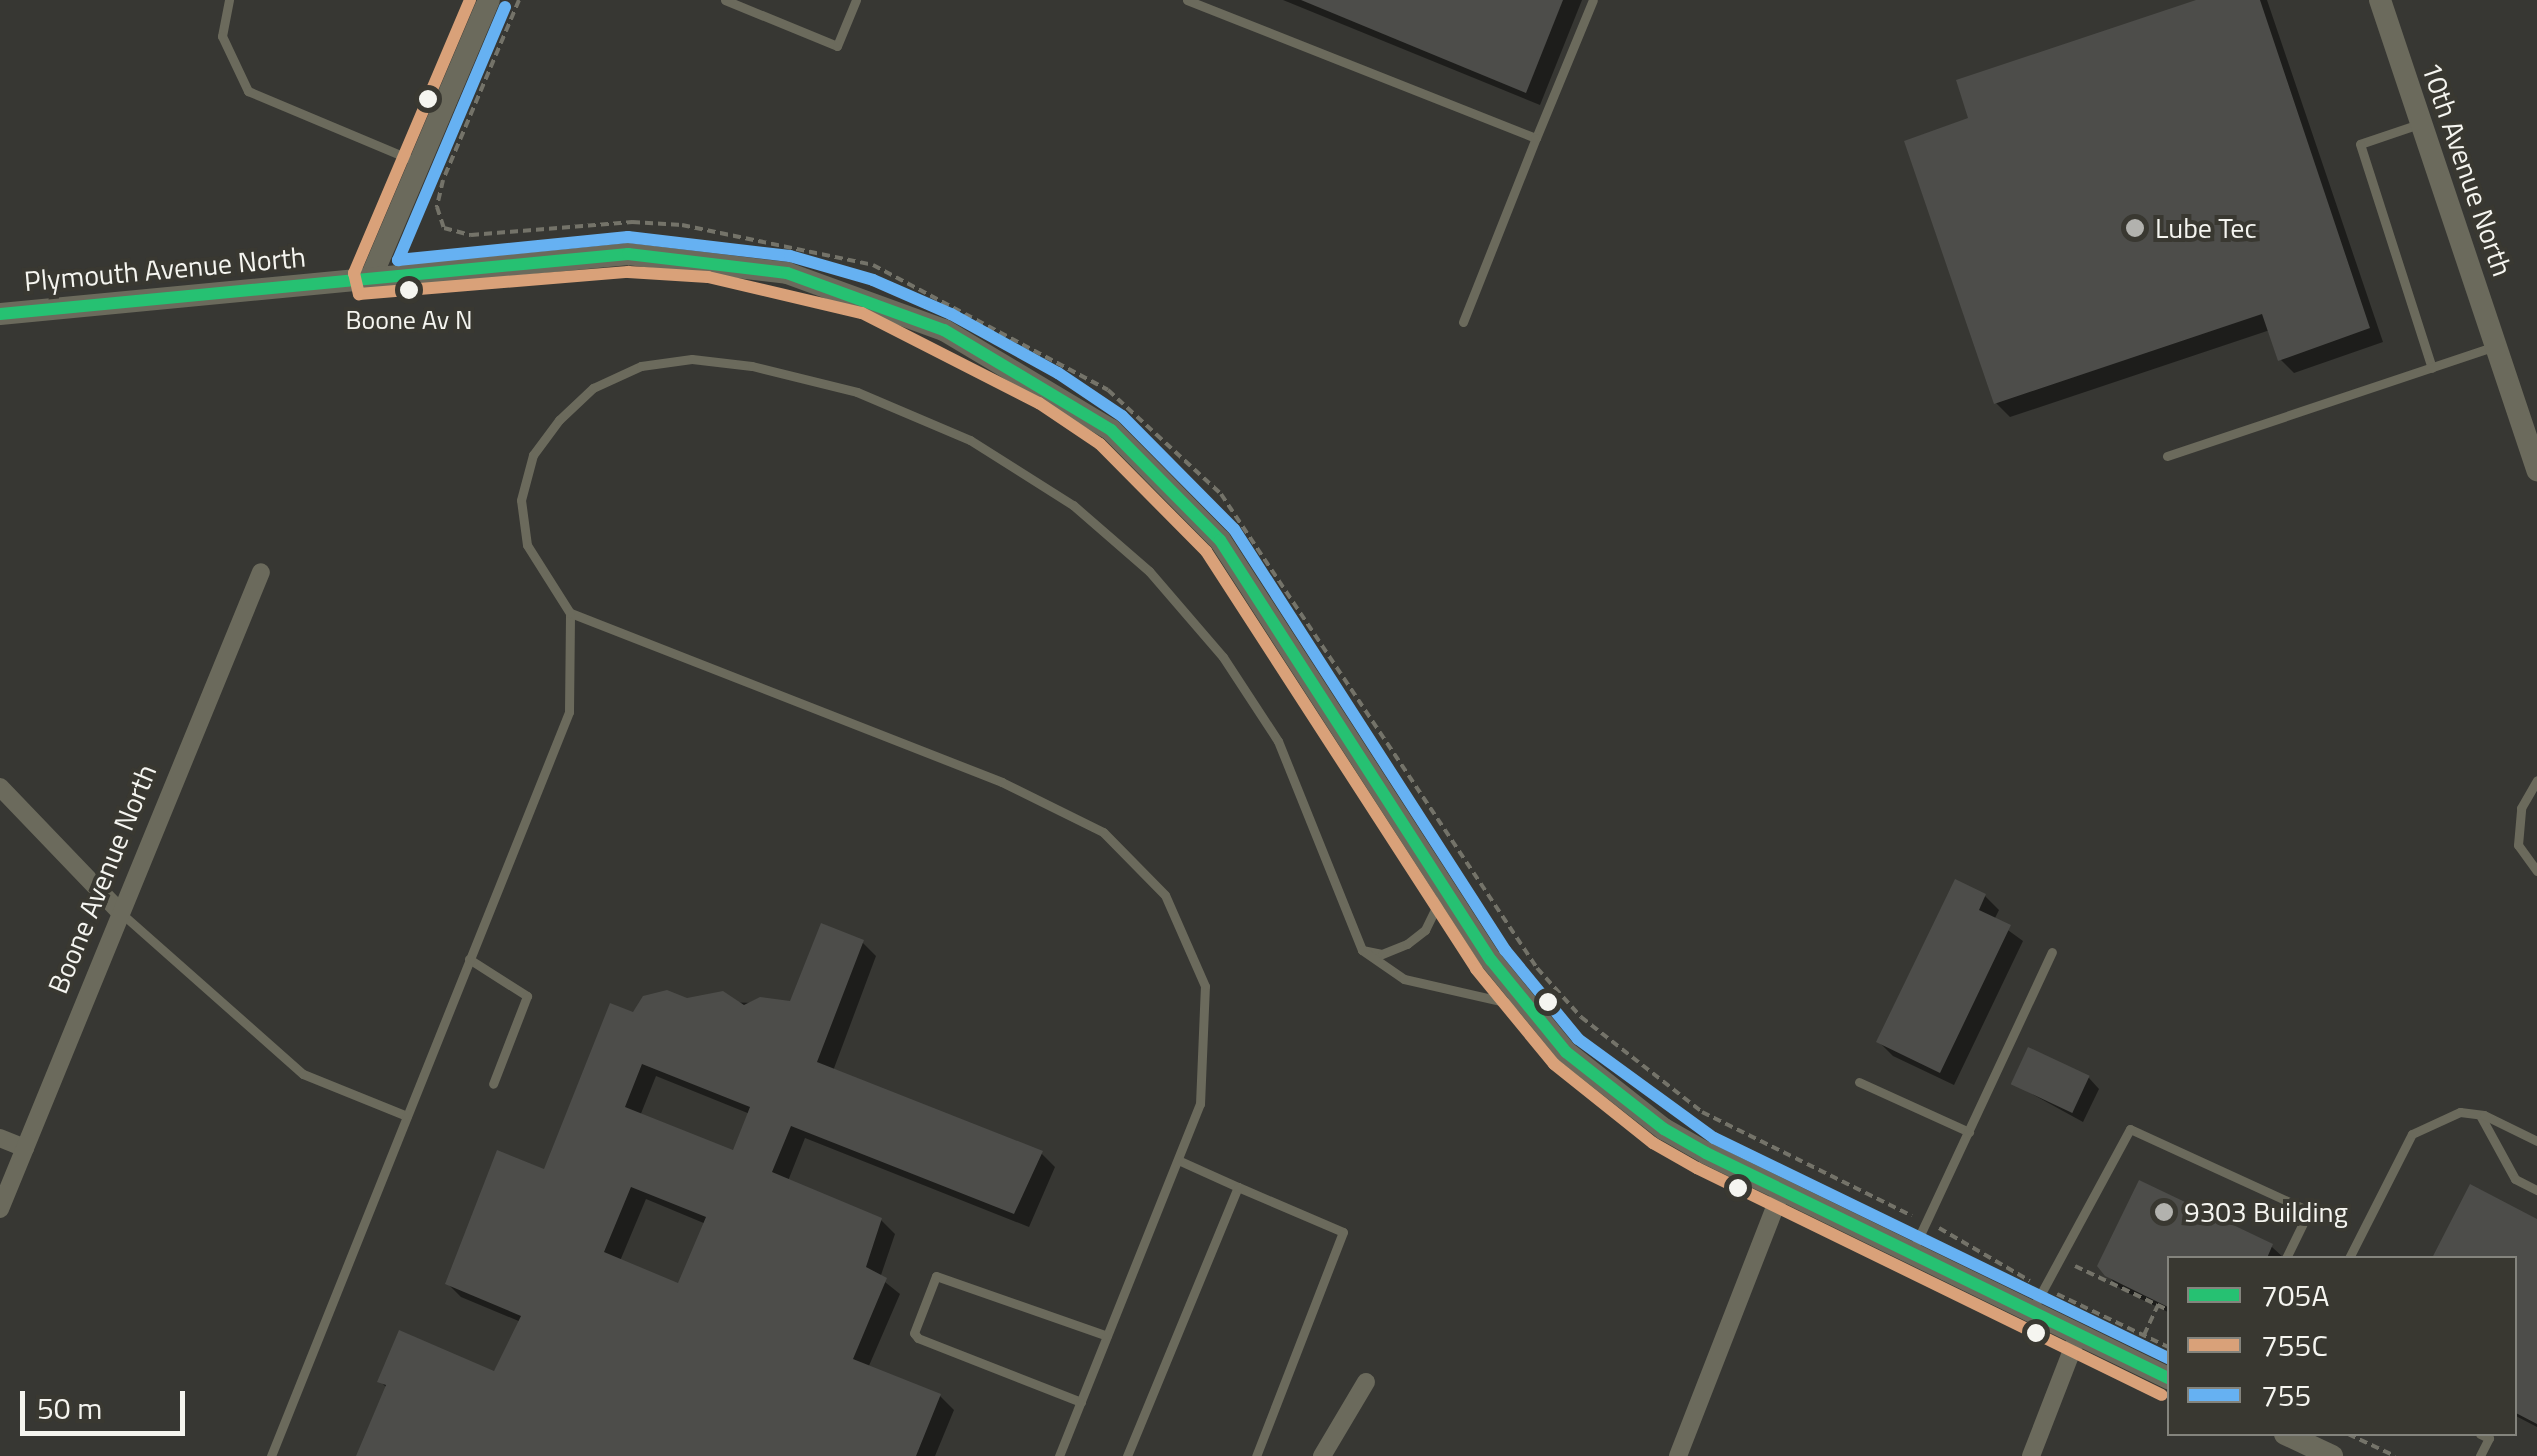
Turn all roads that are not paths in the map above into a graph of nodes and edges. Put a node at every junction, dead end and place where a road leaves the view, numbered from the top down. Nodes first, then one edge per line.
1 (229, 0) edge
2 (488, 0) edge
3 (725, 0) edge
4 (856, 0) edge
5 (1186, 0) edge
6 (1593, 0) edge
7 (2380, 0) edge
8 (2420, 124) junction
9 (1536, 138) junction
10 (420, 162) junction
11 (370, 280) junction
12 (0, 314) edge
13 (1463, 322) dead end
14 (2495, 347) junction
15 (2432, 368) junction
16 (2167, 456) dead end
17 (2537, 470) edge
18 (261, 572) dead end
19 (570, 613) junction
20 (2537, 780) edge
21 (2, 793) edge
22 (2537, 871) edge
23 (1445, 888) junction
24 (121, 913) junction
25 (1362, 950) junction
26 (2052, 952) dead end
27 (469, 959) junction
28 (1526, 1007) junction
29 (1859, 1082) dead end
30 (493, 1084) dead end
31 (2480, 1115) junction
32 (406, 1116) junction
33 (1969, 1132) junction
34 (0, 1138) edge
35 (2537, 1142) edge
36 (25, 1148) junction
37 (1178, 1160) junction
38 (1238, 1187) junction
39 (2537, 1190) edge
40 (1780, 1192) junction
41 (0, 1210) edge
42 (1911, 1254) junction
43 (2287, 1256) edge
44 (2350, 1256) edge
45 (2031, 1312) junction
46 (1107, 1336) junction
47 (2078, 1336) junction
48 (2167, 1378) edge
49 (1366, 1382) dead end
50 (1080, 1402) junction
51 (2289, 1436) edge
52 (2484, 1436) edge
53 (270, 1456) edge
54 (1059, 1456) edge
55 (1127, 1456) edge
56 (1256, 1456) edge
57 (1322, 1456) edge
58 (1678, 1456) edge
59 (2031, 1456) edge
60 (2332, 1456) edge
61 (2480, 1456) edge

1 - 10 lane
2 - 10 street
3 - 4 lane
5 - 9 lane
6 - 9 lane
7 - 8 street, 10th Avenue North
8 - 14 street, 10th Avenue North
8 - 15 lane
9 - 13 lane
10 - 11 street
11 - 12 street, Plymouth Avenue North
11 - 23 street, Plymouth Avenue North
14 - 15 lane
14 - 17 street, 10th Avenue North
15 - 16 lane
18 - 24 street, Boone Avenue North
19 - 25 lane
19 - 27 lane
19 - 37 lane
20 - 22 lane
21 - 24 street
23 - 25 lane
23 - 28 street, Plymouth Avenue North
24 - 32 lane
24 - 36 street, Boone Avenue North
25 - 28 lane
26 - 33 lane
27 - 30 lane
27 - 32 lane
28 - 40 street, Plymouth Avenue North
29 - 33 lane
31 - 35 lane
31 - 39 lane
31 - 44 lane
32 - 53 lane
33 - 42 lane
34 - 36 street
36 - 41 street, Boone Avenue North
37 - 38 lane
37 - 46 lane
38 - 55 lane
38 - 56 lane
40 - 42 street, Plymouth Avenue North
40 - 58 street
42 - 45 street, Plymouth Avenue North
43 - 45 lane
45 - 47 street, Plymouth Avenue North
46 - 50 lane
46 - 50 lane
47 - 48 street, Plymouth Avenue North
47 - 59 street
49 - 57 street
50 - 54 lane
51 - 60 street
52 - 61 lane

